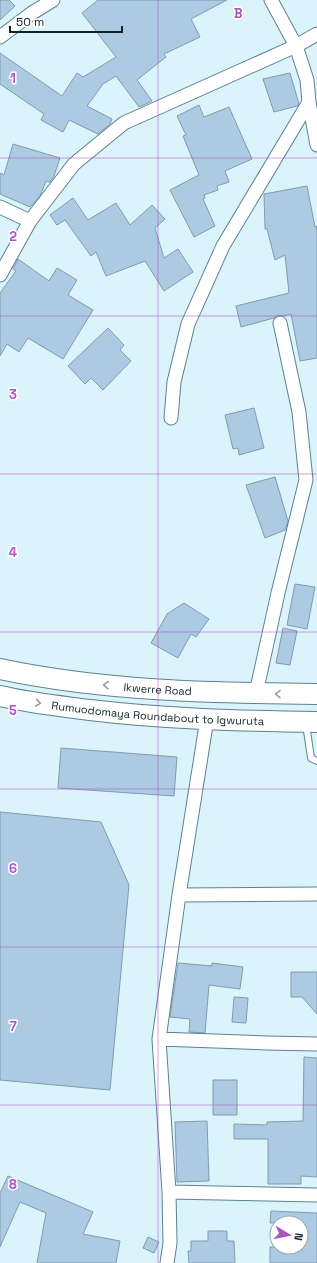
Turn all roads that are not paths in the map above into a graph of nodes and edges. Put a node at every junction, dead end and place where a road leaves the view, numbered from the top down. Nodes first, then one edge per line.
1 (53, 0) edge
2 (271, 0) edge
3 (317, 34) edge
4 (0, 37) edge
5 (296, 46) junction
6 (309, 102) junction
7 (317, 145) edge
8 (0, 207) edge
9 (30, 221) junction
10 (0, 275) edge
11 (280, 323) dead end
12 (171, 418) dead end
13 (0, 669) edge
14 (256, 693) junction
15 (317, 694) edge
16 (0, 696) edge
17 (207, 719) junction
18 (311, 722) edge
19 (317, 761) edge
20 (317, 894) edge
21 (179, 895) junction
22 (159, 1039) junction
23 (317, 1044) edge
24 (169, 1192) junction
25 (317, 1195) edge
26 (167, 1263) edge

1 - 4 street
2 - 5 street
3 - 5 street
5 - 6 street
5 - 9 street
6 - 7 street
6 - 12 street
8 - 9 street
9 - 10 street
11 - 14 street
14 -> 13 main road, Ikwerre Road
15 -> 14 main road, Ikwerre Road
16 -> 17 main road, Rumuodomaya Roundabout to Igwuruta
17 - 18 main road, Rumuodomaya Roundabout to Igwuruta
17 - 21 street
18 - 19 lane
20 - 21 street
21 - 22 street
22 - 23 street
22 - 24 street
24 - 25 street
24 - 26 street

